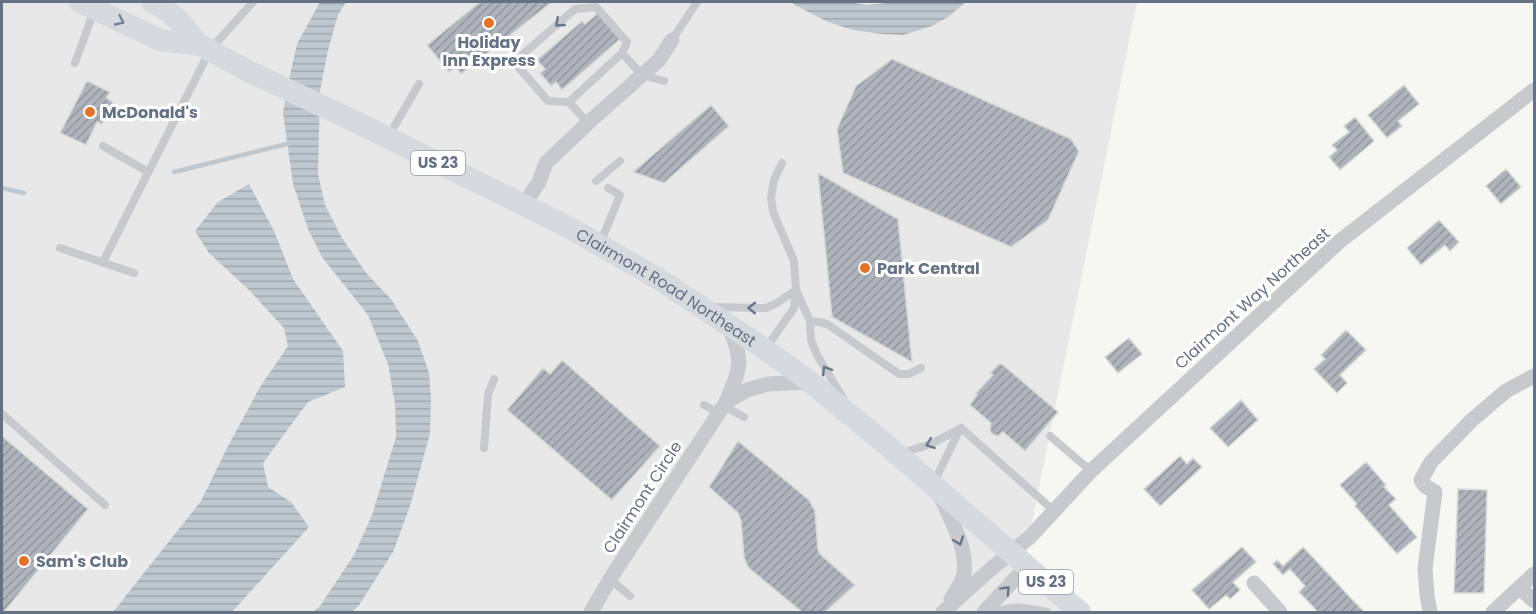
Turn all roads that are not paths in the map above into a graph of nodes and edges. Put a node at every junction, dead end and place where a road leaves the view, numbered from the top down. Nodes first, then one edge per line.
1 (253, 2) edge
2 (698, 2) edge
3 (164, 4) edge
4 (87, 6) edge
5 (672, 40) joint
6 (205, 48) junction
7 (622, 53) junction
8 (75, 63) dead end
9 (642, 75) junction
10 (664, 81) dead end
11 (419, 84) dead end
12 (1534, 90) edge
13 (569, 102) junction
14 (588, 123) junction
15 (388, 138) junction
16 (103, 146) dead end
17 (620, 161) dead end
18 (782, 163) dead end
19 (148, 172) junction
20 (596, 181) dead end
21 (608, 188) dead end
22 (523, 206) junction
23 (600, 245) junction
24 (60, 248) dead end
25 (103, 262) junction
26 (134, 273) dead end
27 (796, 290) junction
28 (703, 308) junction
29 (810, 321) junction
30 (727, 323) junction
31 (765, 349) junction
32 (921, 368) dead end
33 (1534, 376) edge
34 (494, 379) dead end
35 (810, 382) junction
36 (704, 405) dead end
37 (723, 407) junction
38 (2, 414) edge
39 (744, 417) dead end
40 (856, 420) junction
41 (961, 428) junction
42 (1050, 436) dead end
43 (484, 448) dead end
44 (898, 454) junction
45 (1091, 471) junction
46 (937, 488) junction
47 (105, 505) dead end
48 (1054, 511) junction
49 (1020, 559) junction
50 (1534, 574) edge
51 (610, 579) junction
52 (1254, 583) dead end
53 (1520, 588) junction
54 (630, 596) dead end
55 (1534, 601) edge
56 (591, 612) edge
57 (942, 612) edge
58 (984, 612) edge
59 (996, 612) edge
60 (1047, 612) edge
61 (1080, 612) edge
62 (1281, 612) edge
63 (1430, 612) edge
64 (1493, 612) edge

1 - 6 lane
2 - 5 lane
3 - 6 main road, Clairmont Road Northeast / US 23
4 -> 6 main road, Clairmont Road Northeast / US 23
4 - 8 lane
5 - 9 street
6 - 15 main road, Clairmont Road Northeast / US 23
6 - 19 lane
7 - 9 lane
7 - 13 lane
7 -> 13 lane
9 - 10 lane
9 - 14 street
11 - 15 lane
12 - 45 street, Clairmont Way Northeast
13 - 14 lane
14 - 22 street
15 - 22 main road, Clairmont Road Northeast / US 23
16 - 19 lane
17 - 20 lane
18 - 27 lane
19 - 25 lane
21 - 23 lane
22 - 23 main road, Clairmont Road Northeast / US 23
23 - 28 main road, Clairmont Road Northeast / US 23
24 - 25 lane
25 - 26 lane
27 -> 28 lane
27 - 29 lane
27 - 31 lane
28 - 30 main road, Clairmont Road Northeast / US 23
29 - 32 lane
40 -> 29 lane
30 - 31 main road, Clairmont Road Northeast / US 23
30 - 37 street, Clairmont Circle
31 - 35 main road, Clairmont Road Northeast / US 23
33 - 63 street
34 - 43 lane
35 - 37 street, Clairmont Circle
35 - 40 main road, Clairmont Road Northeast / US 23
36 - 37 lane
37 - 39 lane
37 - 51 street, Clairmont Circle
38 - 47 lane
40 - 44 main road, Clairmont Road Northeast / US 23
41 -> 44 lane
41 - 46 lane
41 - 48 lane
42 - 45 lane
44 - 46 main road, Clairmont Road Northeast / US 23
45 - 48 street, Clairmont Way Northeast
46 - 49 main road, Clairmont Road Northeast / US 23
46 -> 57 street
48 - 49 street, Clairmont Way Northeast
49 - 57 street
58 -> 49 street
49 - 61 main road, Clairmont Road Northeast / US 23
50 - 53 street
51 - 54 lane
51 - 56 street, Clairmont Circle
52 - 62 street
53 - 55 street
53 - 64 street
59 - 60 lane

